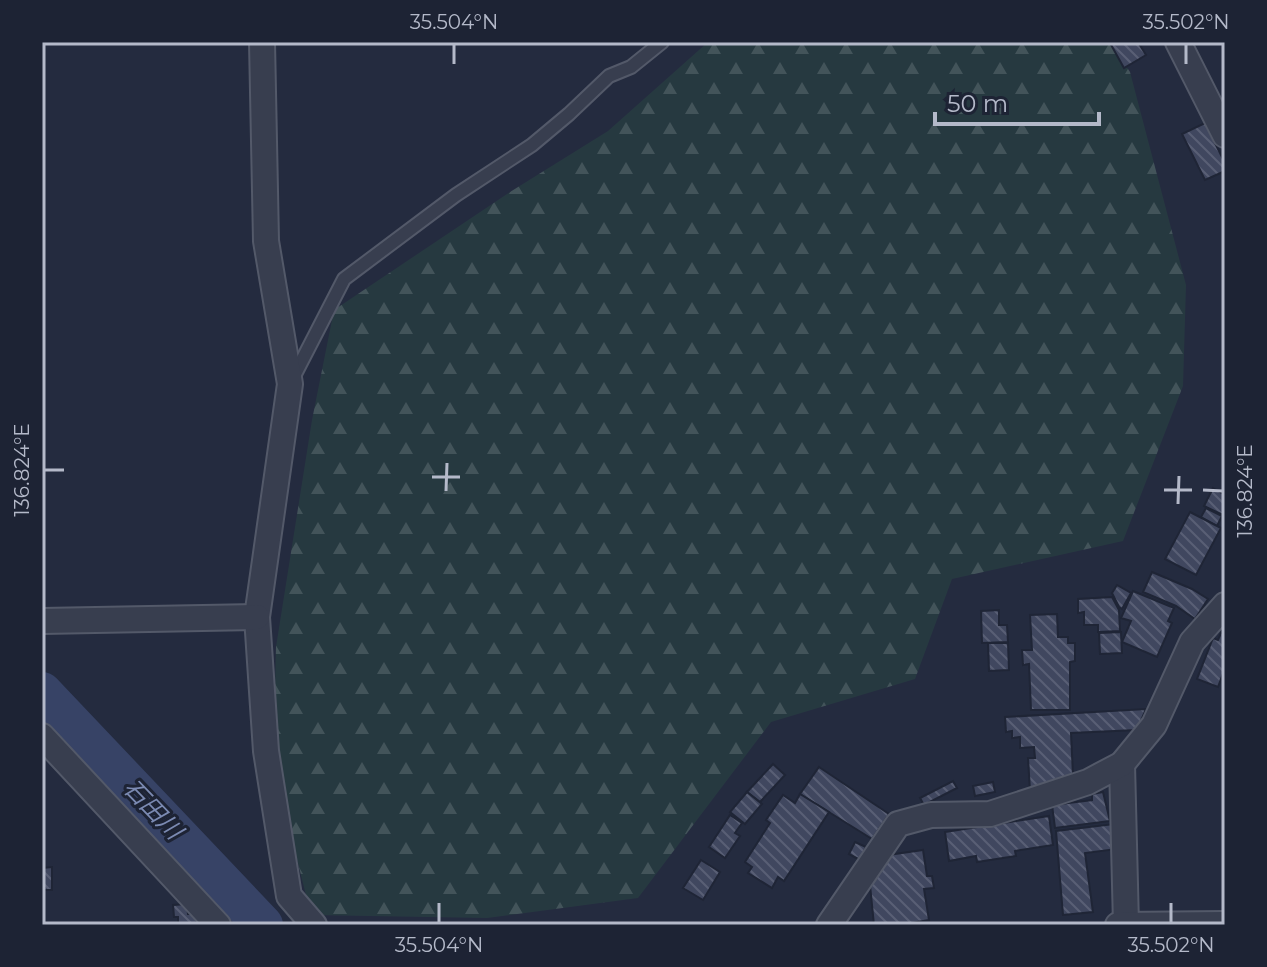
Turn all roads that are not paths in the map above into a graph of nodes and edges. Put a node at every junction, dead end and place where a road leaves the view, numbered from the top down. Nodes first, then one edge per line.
1 (262, 42) edge
2 (662, 42) edge
3 (1178, 42) edge
4 (1225, 135) edge
5 (290, 384) junction
6 (1225, 605) edge
7 (257, 617) junction
8 (42, 621) edge
9 (42, 736) edge
10 (1122, 764) junction
11 (1225, 924) edge
12 (218, 925) edge
13 (314, 925) edge
14 (829, 925) edge
15 (1118, 925) edge
16 (1126, 925) edge

1 - 5 street
2 - 5 lane
3 - 4 street
5 - 7 street
6 - 10 street
7 - 8 street
7 - 13 street
9 - 12 street
10 - 14 street
10 - 16 street
11 - 16 street
15 - 16 street

